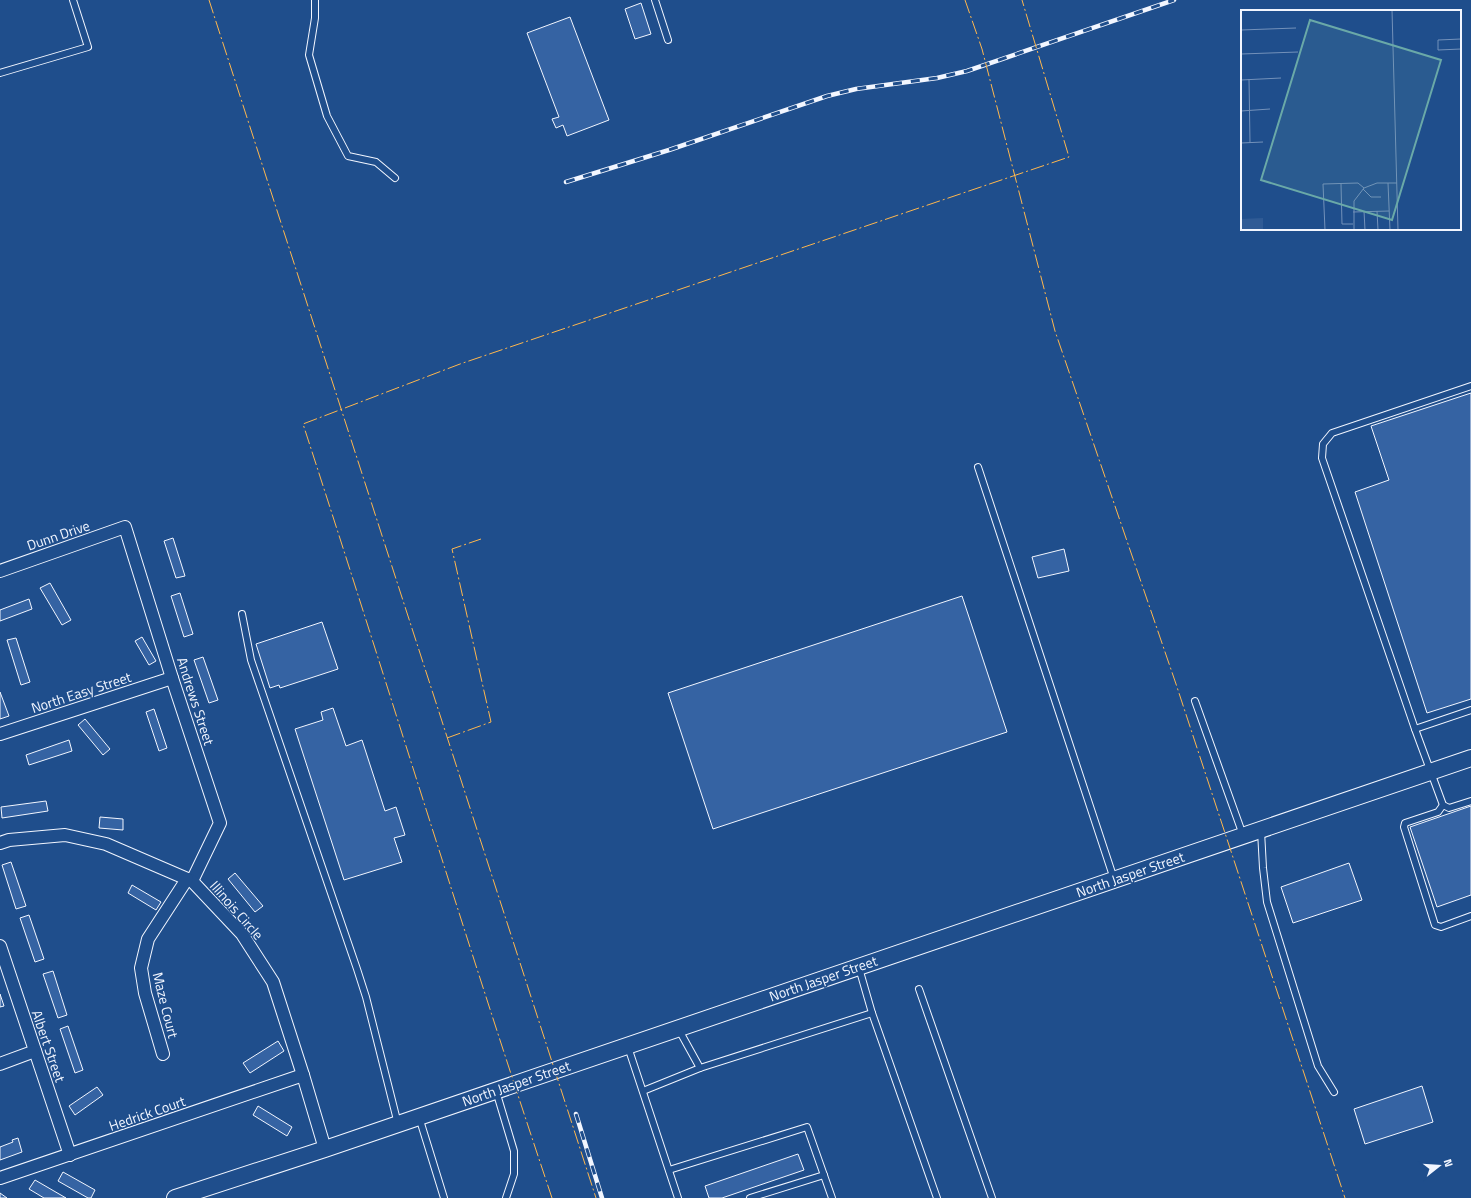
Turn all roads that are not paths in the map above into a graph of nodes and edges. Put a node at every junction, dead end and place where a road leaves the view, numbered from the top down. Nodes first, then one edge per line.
1 (73, 0) edge
2 (315, 0) edge
3 (655, 0) edge
4 (668, 40) dead end
5 (0, 73) edge
6 (395, 178) dead end
7 (1471, 386) edge
8 (978, 467) dead end
9 (125, 527) joint
10 (0, 571) edge
11 (242, 614) dead end
12 (172, 678) junction
13 (1196, 701) dead end
14 (1471, 710) edge
15 (1415, 730) junction
16 (0, 734) edge
17 (1471, 758) edge
18 (1430, 772) junction
19 (1471, 801) edge
20 (1443, 805) junction
21 (1261, 829) junction
22 (1243, 835) junction
23 (0, 843) edge
24 (1114, 879) junction
25 (189, 880) junction
26 (1471, 916) edge
27 (0, 946) edge
28 (858, 966) junction
29 (919, 989) dead end
30 (872, 1013) junction
31 (678, 1028) junction
32 (628, 1045) junction
33 (36, 1051) junction
34 (163, 1054) dead end
35 (0, 1064) edge
36 (700, 1068) junction
37 (304, 1075) junction
38 (496, 1090) junction
39 (643, 1091) junction
40 (1334, 1092) dead end
41 (419, 1117) junction
42 (398, 1124) junction
43 (325, 1149) junction
44 (70, 1155) junction
45 (669, 1170) junction
46 (824, 1175) junction
47 (0, 1178) edge
48 (175, 1198) edge
49 (444, 1198) edge
50 (506, 1198) edge
51 (678, 1198) edge
52 (750, 1198) edge
53 (832, 1198) edge
54 (937, 1198) edge
55 (992, 1198) edge

1 - 5 lane
2 - 6 lane
3 - 4 lane
7 - 15 lane
8 - 24 lane
9 - 10 street, Dunn Drive
9 - 12 street, Andrews Street
11 - 42 lane
12 - 16 street, North Easy Street
12 - 25 street, Andrews Street
13 - 22 lane
14 - 15 lane
15 - 18 lane
17 - 18 street, North Jasper Street
18 - 20 lane
18 - 21 street, North Jasper Street
19 - 20 lane
20 - 26 lane
21 - 22 street, North Jasper Street
21 - 40 lane
22 - 24 street, North Jasper Street
23 - 25 street, Illinois Circle
24 - 28 street, North Jasper Street
25 - 34 street, Maze Court
25 - 37 street, Illinois Circle
27 - 33 street, Albert Street
28 - 30 lane
28 - 31 street, North Jasper Street
29 - 55 lane
30 - 36 lane
30 - 54 lane
31 - 32 street, North Jasper Street
31 - 36 lane
32 - 38 street, North Jasper Street
32 - 39 lane
33 - 35 street
33 - 44 street, Albert Street
36 - 39 lane
37 - 43 street, Illinois Circle
37 - 44 street, Hedrick Court
38 - 41 street, North Jasper Street
38 - 50 lane
39 - 45 lane
41 - 42 street, North Jasper Street
41 - 49 lane
42 - 43 street, North Jasper Street
43 - 48 street, North Jasper Street
44 - 47 street, Hedrick Court
45 - 46 lane
45 - 51 lane
46 - 52 lane
46 - 53 lane

